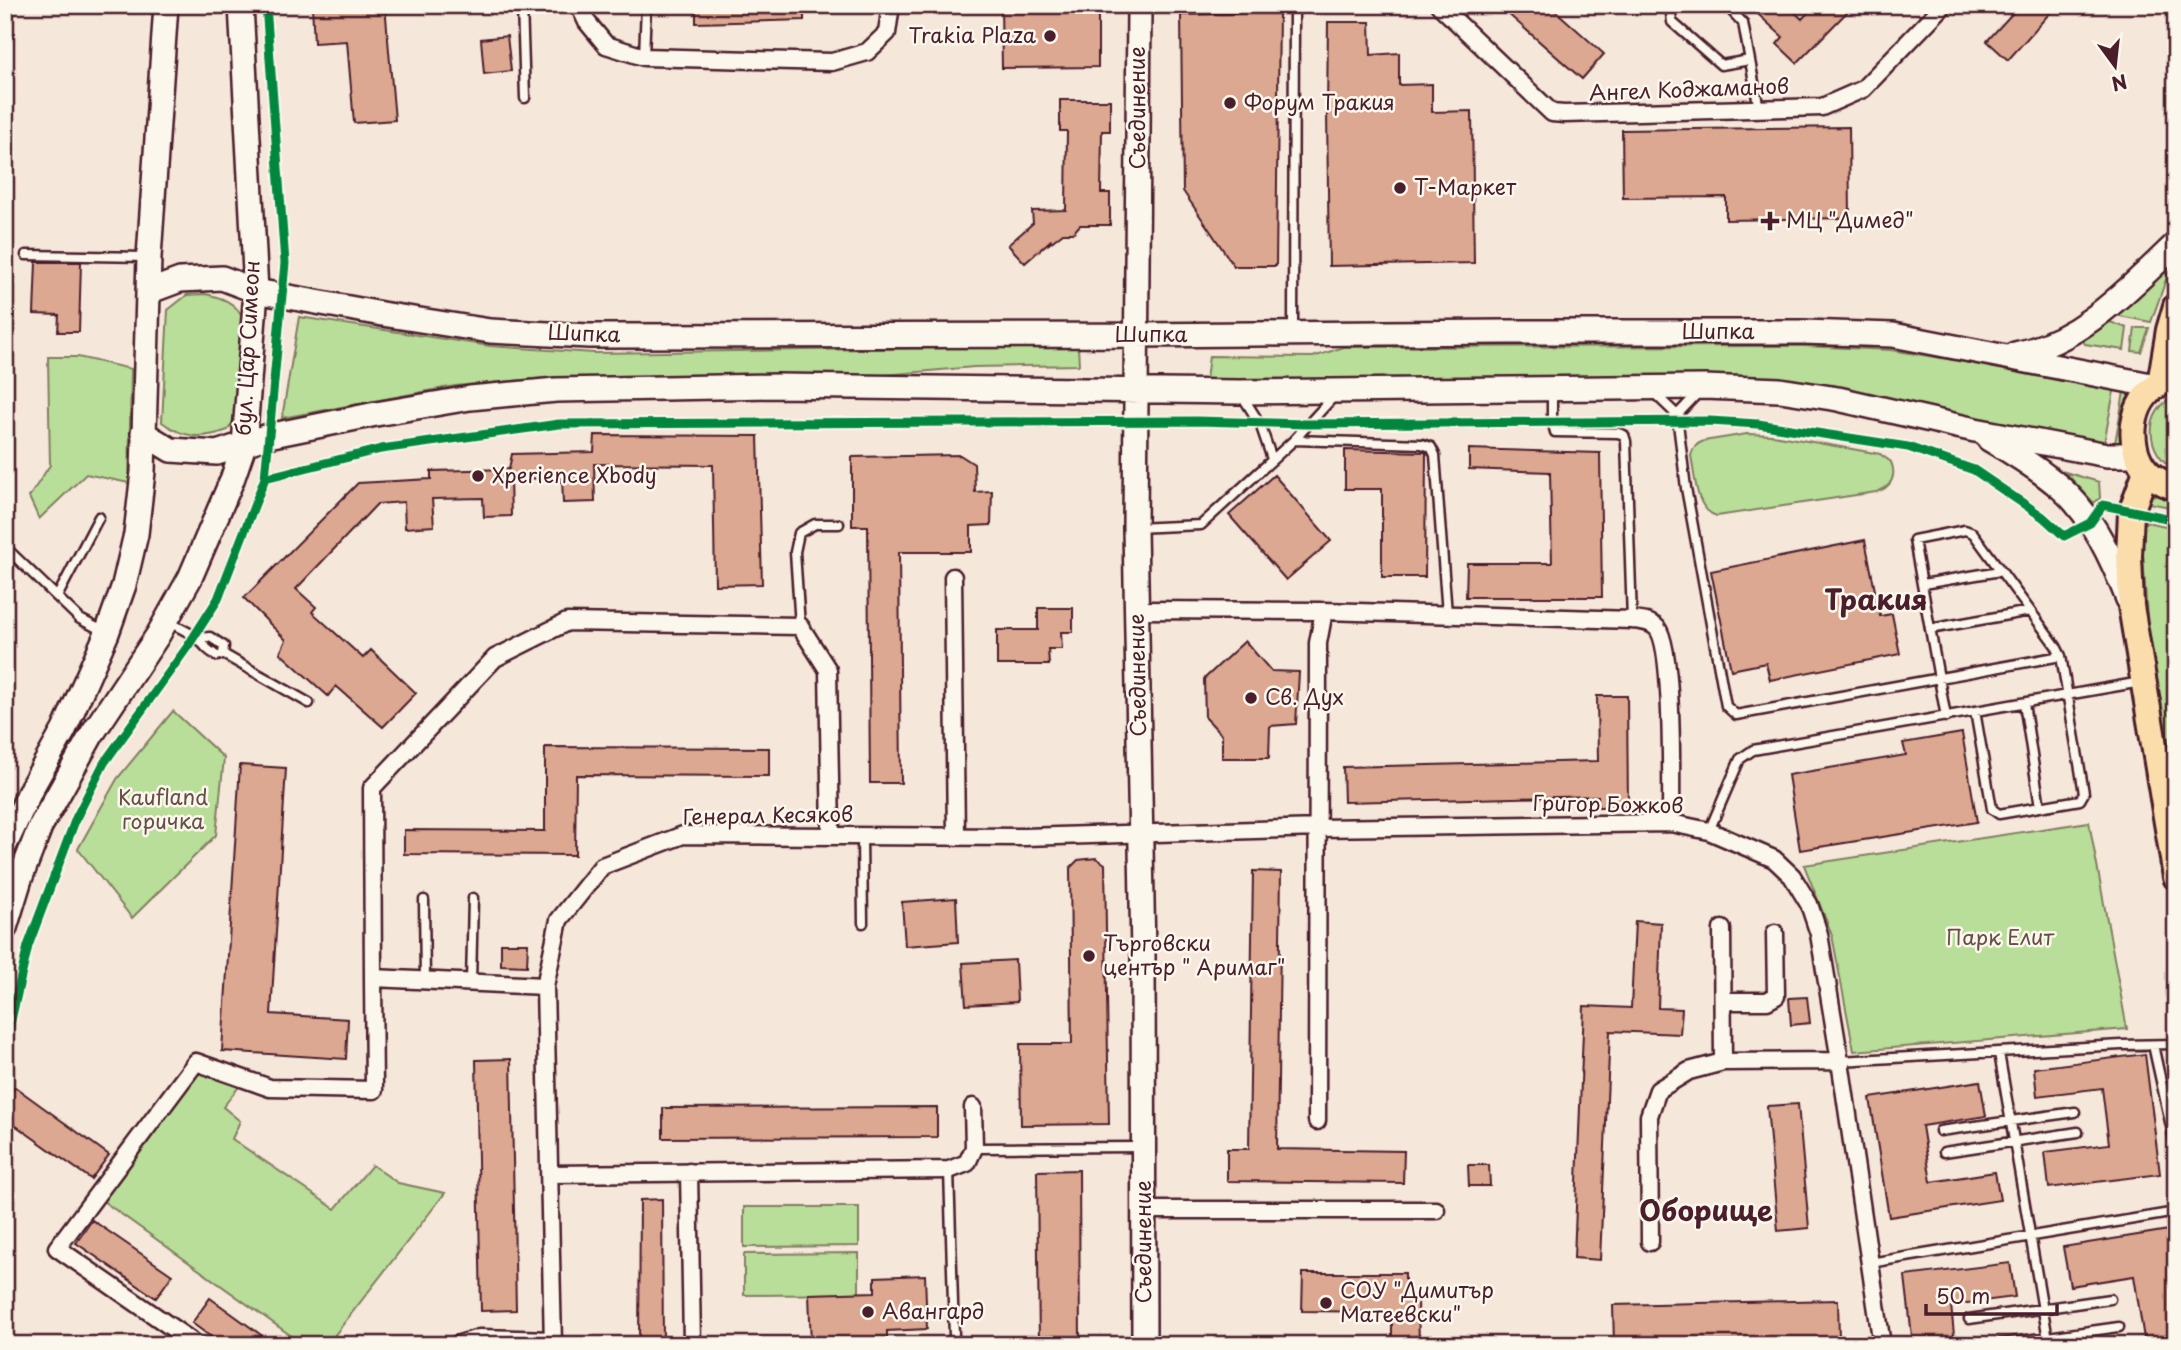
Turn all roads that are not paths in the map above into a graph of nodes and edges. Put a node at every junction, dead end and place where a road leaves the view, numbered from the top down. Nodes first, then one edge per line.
1 (166, 5) edge
2 (241, 5) edge
3 (522, 5) edge
4 (579, 5) edge
5 (646, 5) edge
6 (839, 5) edge
7 (1139, 5) edge
8 (1294, 5) edge
9 (1438, 5) edge
10 (1670, 5) edge
11 (1726, 5) edge
12 (1944, 5) edge
13 (891, 6) edge
14 (643, 57) junction
15 (1750, 60) junction
16 (525, 98) dead end
17 (1759, 108) junction
18 (2176, 244) edge
19 (26, 255) dead end
20 (149, 257) junction
21 (256, 291) junction
22 (148, 292) junction
23 (2176, 306) edge
24 (1293, 334) junction
25 (1136, 335) junction
26 (2005, 355) junction
27 (2164, 382) edge
28 (1704, 387) junction
29 (1648, 388) junction
30 (1137, 389) junction
31 (1552, 389) junction
32 (1340, 390) junction
33 (1239, 392) junction
34 (1677, 415) junction
35 (1975, 430) junction
36 (143, 433) junction
37 (1294, 440) junction
38 (244, 445) junction
39 (1272, 459) junction
40 (2141, 463) junction
41 (2176, 488) edge
42 (99, 517) dead end
43 (839, 524) dead end
44 (1135, 528) junction
45 (5, 547) edge
46 (2000, 570) junction
47 (953, 577) dead end
48 (1923, 584) junction
49 (57, 597) junction
50 (2131, 606) junction
51 (1137, 610) junction
52 (1324, 611) junction
53 (2030, 611) junction
54 (1447, 614) junction
55 (166, 620) junction
56 (1632, 620) junction
57 (800, 626) junction
58 (1930, 629) junction
59 (107, 633) junction
60 (2061, 656) junction
61 (1938, 677) junction
62 (2144, 681) junction
63 (2069, 695) junction
64 (309, 703) dead end
65 (2024, 703) junction
66 (1975, 712) junction
67 (1947, 717) junction
68 (32, 788) junction
69 (55, 797) junction
70 (2040, 807) junction
71 (1671, 823) junction
72 (1318, 828) junction
73 (1709, 831) junction
74 (1140, 833) junction
75 (831, 835) junction
76 (862, 836) junction
77 (956, 837) junction
78 (5, 845) edge
79 (2176, 877) edge
80 (473, 898) dead end
81 (424, 900) dead end
82 (863, 923) dead end
83 (5, 928) edge
84 (1722, 929) dead end
85 (1775, 933) dead end
86 (373, 978) junction
87 (425, 981) junction
88 (471, 983) junction
89 (545, 986) junction
90 (1723, 1001) junction
91 (2176, 1044) edge
92 (2153, 1045) junction
93 (1999, 1053) junction
94 (1840, 1061) junction
95 (1723, 1062) junction
96 (973, 1107) dead end
97 (2075, 1112) dead end
98 (1317, 1121) dead end
99 (2011, 1121) junction
100 (1940, 1131) dead end
101 (2078, 1132) dead end
102 (2014, 1142) junction
103 (1144, 1147) junction
104 (974, 1149) junction
105 (2176, 1149) edge
106 (1944, 1152) dead end
107 (949, 1170) junction
108 (689, 1172) junction
109 (550, 1174) junction
110 (1144, 1210) junction
111 (1436, 1210) dead end
112 (2176, 1212) edge
113 (2030, 1238) junction
114 (1650, 1242) dead end
115 (1870, 1263) junction
116 (2110, 1299) dead end
117 (2044, 1308) junction
118 (1969, 1319) dead end
119 (2119, 1327) dead end
120 (2049, 1341) edge
121 (553, 1342) edge
122 (692, 1343) edge
123 (197, 1345) edge
124 (456, 1345) edge
125 (950, 1345) edge
126 (1144, 1345) edge
127 (1882, 1345) edge
128 (1990, 1345) edge

1 - 20 main road
2 - 21 main road, бул. Цар Симеон
3 - 16 lane
4 - 14 street
5 - 14 lane
6 - 13 lane
7 - 25 main road, Съединение
8 - 24 lane
9 - 17 street, Ангел Коджаманов
10 - 15 lane
11 - 15 lane
12 - 17 street, Ангел Коджаманов
13 - 14 street
15 - 17 lane
18 - 26 main road
19 - 20 lane
20 - 22 main road
21 - 22 main road, Шипка
21 - 25 main road, Шипка
21 - 38 main road, бул. Цар Симеон
22 - 36 main road
23 - 27 main road
24 - 25 main road, Шипка
24 - 26 main road, Шипка
25 - 30 main road, Съединение
26 - 27 main road, Шипка
27 - 40 main road
28 - 29 main road
28 - 34 lane
28 - 35 main road
29 - 31 main road
29 - 34 lane
30 - 33 main road
30 - 38 main road
30 - 44 main road, Съединение
31 - 32 main road
31 - 56 lane
32 - 33 main road
32 - 37 lane
33 - 39 lane
34 - 61 lane
35 - 40 main road
35 - 50 main road
36 - 38 main road
36 - 59 main road
37 - 39 lane
37 - 54 lane
38 - 55 main road, бул. Цар Симеон
39 - 44 lane
40 - 41 main road
40 - 50 main road
42 - 49 lane
43 - 57 lane
44 - 51 main road, Съединение
45 - 49 lane
46 - 48 lane
46 - 48 lane
46 - 53 lane
47 - 77 street
48 - 58 lane
49 - 59 lane
50 - 62 main road
51 - 52 street
51 - 74 main road, Съединение
52 - 54 street
52 - 72 street
53 - 58 lane
53 - 60 lane
54 - 56 street
55 - 64 lane
55 - 69 main road, бул. Цар Симеон
56 - 71 street
57 - 75 street
57 - 86 street
58 - 61 lane
59 - 68 main road
60 - 61 lane
60 - 63 lane
61 - 67 lane
62 - 63 lane
62 - 79 main road
63 - 65 lane
63 - 70 lane
65 - 66 lane
65 - 70 lane
66 - 67 lane
66 - 70 lane
67 - 73 lane
68 - 69 main road
68 - 78 main road
69 - 83 main road, бул. Цар Симеон
71 - 72 street, Григор Божков
71 - 73 street, Григор Божков
72 - 74 street, Григор Божков
72 - 98 street
73 - 94 street, Григор Божков
74 - 77 street, Генерал Кесяков
74 - 103 main road, Съединение
75 - 76 street, Генерал Кесяков
75 - 89 street, Генерал Кесяков
76 - 77 street, Генерал Кесяков
76 - 82 lane
80 - 88 lane
81 - 87 lane
84 - 90 street
85 - 90 street
86 - 87 street
86 - 123 street
87 - 88 street
88 - 89 street
89 - 109 street, Генерал Кесяков
90 - 95 street
91 - 92 lane
92 - 93 lane
92 - 105 lane
93 - 94 lane
93 - 99 lane
94 - 95 street
94 - 115 street, Григор Божков
95 - 114 street
96 - 104 street
97 - 99 lane
99 - 100 lane
99 - 102 lane
101 - 102 lane
102 - 106 lane
102 - 113 lane
103 - 104 lane
103 - 110 main road, Съединение
104 - 107 street
107 - 108 street
107 - 125 lane
108 - 109 street
108 - 122 street
109 - 121 street, Генерал Кесяков
110 - 111 street
110 - 126 main road, Съединение
112 - 113 lane
113 - 115 lane
113 - 117 lane
115 - 127 street, Григор Божков
116 - 117 lane
117 - 118 lane
117 - 120 lane
119 - 120 lane
120 - 128 lane
121 - 124 street

